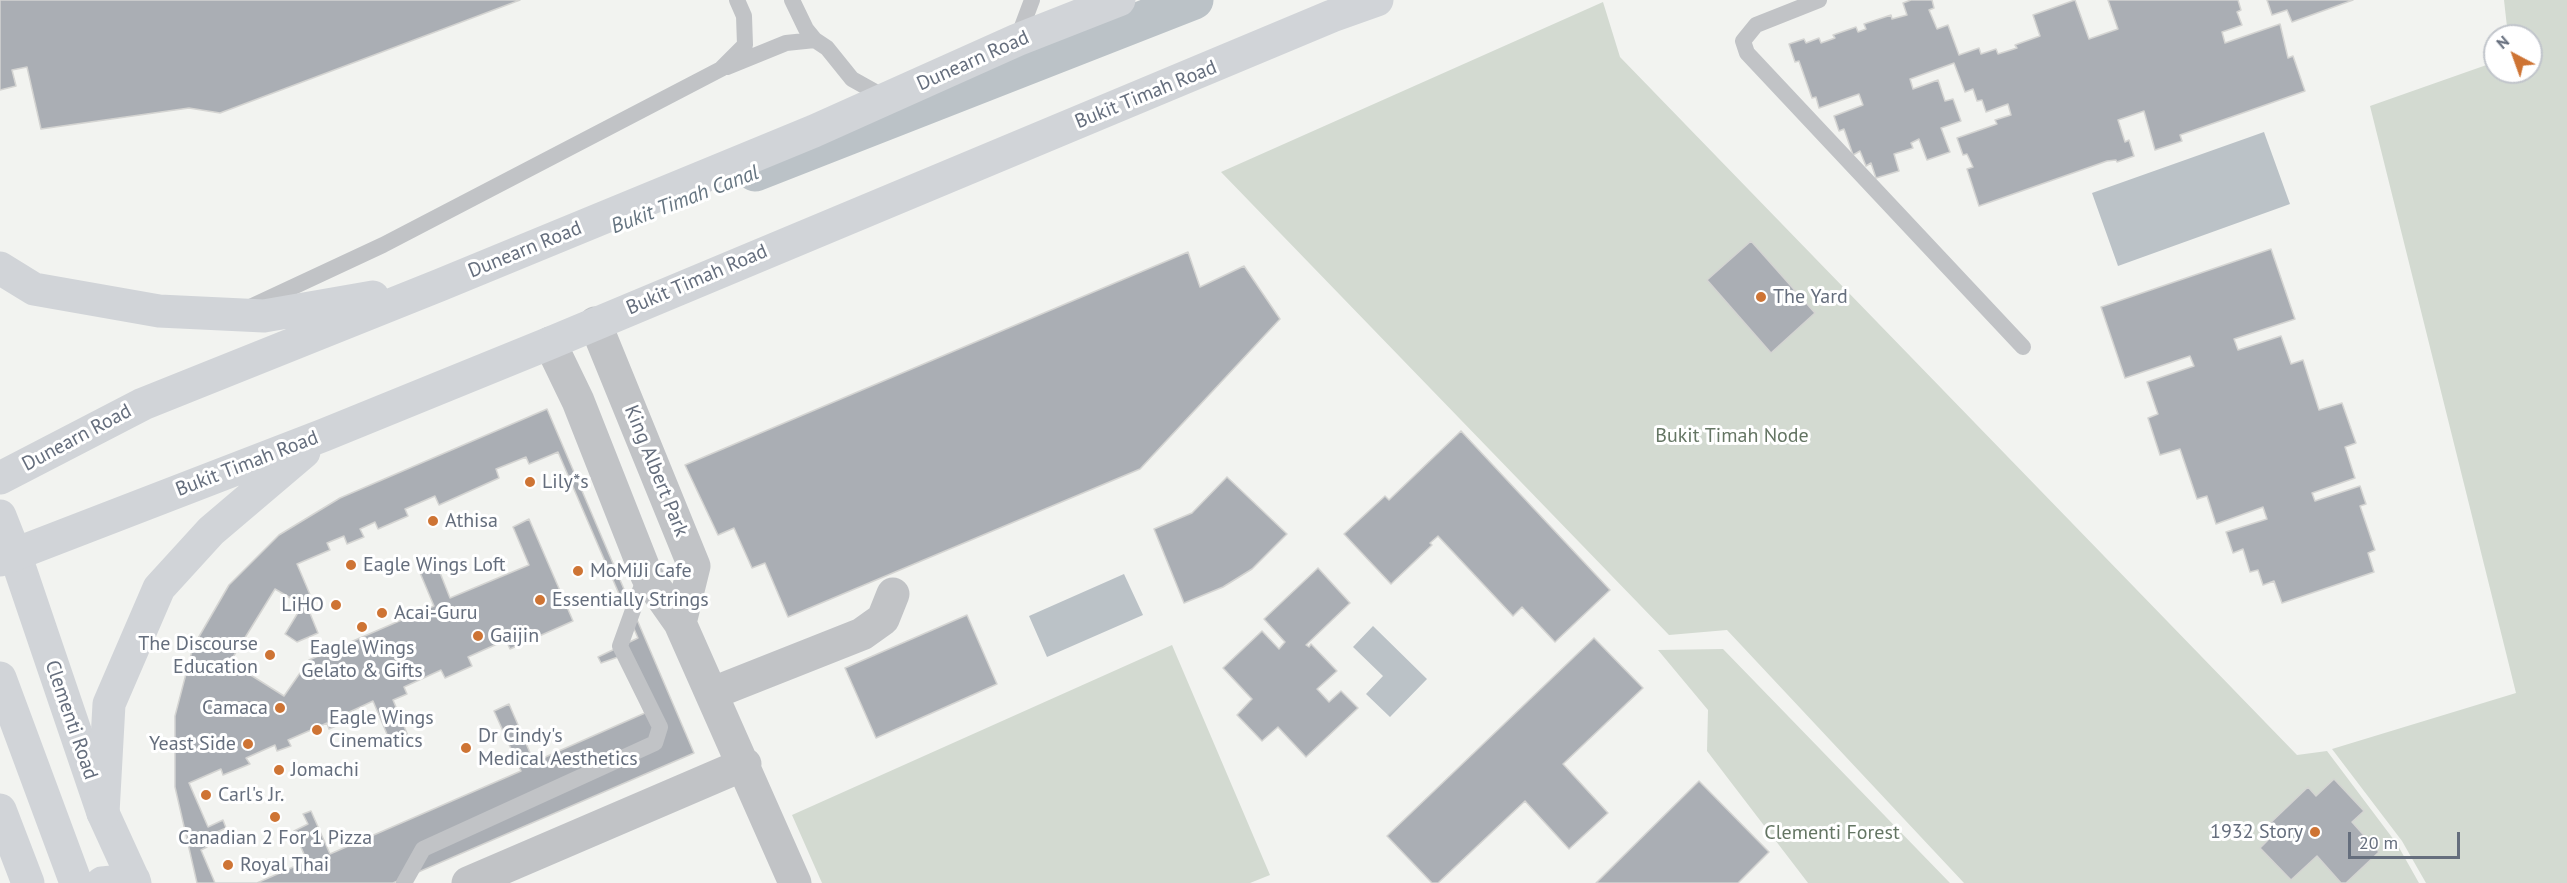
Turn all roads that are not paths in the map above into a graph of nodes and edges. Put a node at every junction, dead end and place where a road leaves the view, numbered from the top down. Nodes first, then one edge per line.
1 (737, 0) edge
2 (792, 0) edge
3 (1032, 0) edge
4 (1119, 0) edge
5 (1377, 0) edge
6 (1819, 0) edge
7 (815, 40) junction
8 (1017, 40) junction
9 (720, 69) junction
10 (888, 100) junction
11 (0, 268) edge
12 (440, 285) junction
13 (234, 315) junction
14 (595, 323) junction
15 (550, 343) junction
16 (2023, 347) dead end
17 (324, 435) junction
18 (658, 474) junction
19 (0, 478) edge
20 (614, 492) junction
21 (0, 516) edge
22 (7, 557) edge
23 (646, 574) junction
24 (893, 594) dead end
25 (681, 623) junction
26 (0, 678) edge
27 (713, 693) junction
28 (745, 764) junction
29 (0, 810) edge
30 (103, 813) junction
31 (135, 882) edge
32 (28, 883) edge
33 (76, 883) edge
34 (102, 883) edge
35 (404, 883) edge
36 (468, 883) edge
37 (795, 883) edge

1 - 9 lane
2 - 7 lane
3 - 8 lane
4 - 8 main road, Dunearn Road
5 - 14 main road, Bukit Timah Road
6 - 16 lane
7 - 9 lane
7 - 10 lane
8 - 10 main road, Dunearn Road
9 - 13 lane
10 - 12 main road, Dunearn Road
11 - 13 main road
12 - 13 main road
12 - 19 main road, Dunearn Road
14 - 15 main road, Bukit Timah Road
14 - 18 street, King Albert Park
15 - 17 main road, Bukit Timah Road
15 - 20 street
17 - 22 main road, Bukit Timah Road
17 - 30 main road
18 - 20 street
18 - 25 street, King Albert Park
20 - 23 street
21 - 22 main road, Clementi Road
22 - 30 main road, Clementi Road
23 - 25 street
23 - 35 lane
24 - 27 street
25 - 27 street
26 - 33 main road
27 - 28 street
28 - 36 street
28 - 37 street
29 - 32 main road
30 - 31 main road, Clementi Road
31 - 34 main road

